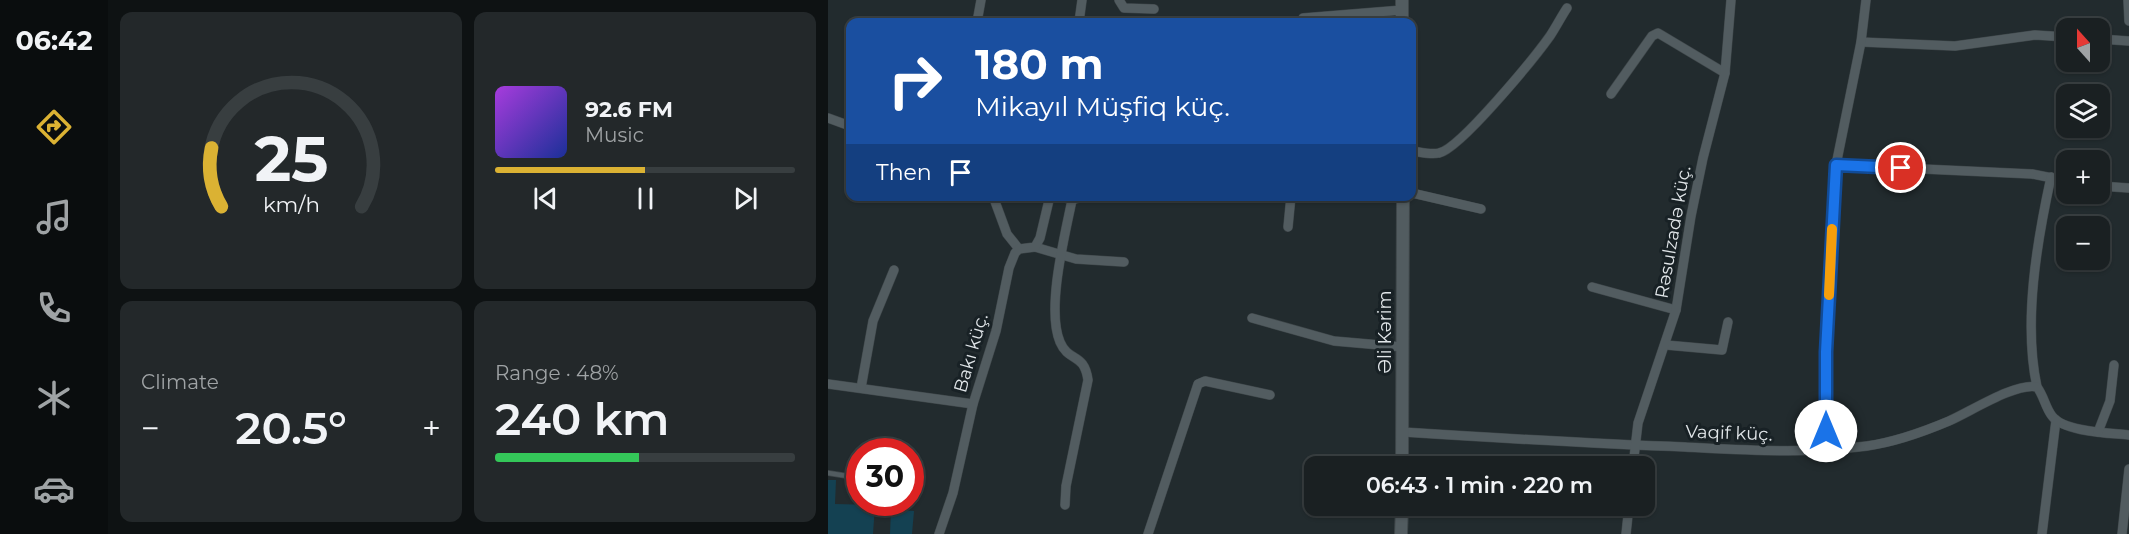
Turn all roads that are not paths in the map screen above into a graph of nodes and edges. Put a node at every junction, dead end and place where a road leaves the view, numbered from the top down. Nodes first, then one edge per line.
1 (981, 0) edge
2 (1082, 0) edge
3 (1119, 0) edge
4 (1731, 0) edge
5 (1866, 0) edge
6 (2128, 0) edge
7 (1567, 8) dead end
8 (1154, 9) dead end
9 (1402, 11) edge
10 (978, 18) edge
11 (1080, 18) edge
12 (1303, 18) dead end
13 (2129, 21) edge
14 (2056, 36) edge
15 (2110, 40) edge
16 (2129, 41) edge
17 (1861, 42) junction
18 (1725, 73) junction
19 (1611, 94) dead end
20 (828, 118) edge
21 (846, 125) edge
22 (1416, 151) edge
23 (1836, 165) junction
24 (2051, 177) junction
25 (2056, 178) edge
26 (2110, 187) edge
27 (2129, 188) edge
28 (1416, 194) edge
29 (995, 201) edge
30 (1049, 201) edge
31 (1072, 201) edge
32 (1291, 201) edge
33 (1403, 201) edge
34 (1481, 209) dead end
35 (1288, 227) dead end
36 (1035, 247) junction
37 (1019, 249) junction
38 (1061, 254) junction
39 (1124, 262) dead end
40 (894, 270) dead end
41 (1592, 287) dead end
42 (1676, 310) junction
43 (1252, 318) dead end
44 (1728, 322) dead end
45 (1666, 345) junction
46 (1403, 347) junction
47 (2114, 365) dead end
48 (828, 384) edge
49 (2037, 387) junction
50 (861, 388) junction
51 (1270, 395) dead end
52 (973, 404) junction
53 (2056, 420) junction
54 (1403, 432) junction
55 (2098, 432) junction
56 (2129, 435) edge
57 (1635, 446) junction
58 (1826, 450) junction
59 (1402, 456) edge
60 (1634, 456) edge
61 (2129, 469) edge
62 (828, 473) edge
63 (846, 476) edge
64 (1065, 505) dead end
65 (1402, 516) edge
66 (1628, 516) edge
67 (939, 534) edge
68 (1148, 534) edge
69 (1401, 534) edge
70 (1626, 534) edge
71 (2042, 534) edge
72 (2122, 534) edge

1 - 10 street
2 - 11 street
3 - 8 street
4 - 18 street, Rəsulzadə küç.
5 - 17 street
6 - 13 street
7 - 22 street
9 - 12 street
14 - 17 street
15 - 16 street
17 - 23 street
18 - 19 street
18 - 42 street, Rəsulzadə küç.
20 - 21 street
23 - 24 street
23 - 58 street
24 - 25 street
24 - 49 street
26 - 27 street
28 - 34 street
29 - 37 street
30 - 36 street
31 - 38 street
32 - 35 street
33 - 46 main road, Əli Kərim
36 - 37 street
36 - 38 street
37 - 52 street, Bakı küç.
38 - 39 street
38 - 64 street
40 - 50 street
41 - 42 street
42 - 45 street, Rəsulzadə küç.
43 - 46 street
44 - 45 street
45 - 57 street, Rəsulzadə küç.
46 - 54 main road, Əli Kərim
47 - 55 street
48 - 50 street
49 - 53 street
49 - 58 street, Vaqif küç.
50 - 52 street
51 - 68 street
52 - 67 street, Bakı küç.
53 - 55 street
53 - 71 street
54 - 57 street, Vaqif küç.
54 - 59 main road, Əli Kərim
55 - 56 street
57 - 58 street, Vaqif küç.
57 - 60 street, Rəsulzadə küç.
61 - 72 street
62 - 63 lane
65 - 69 main road
66 - 70 street

